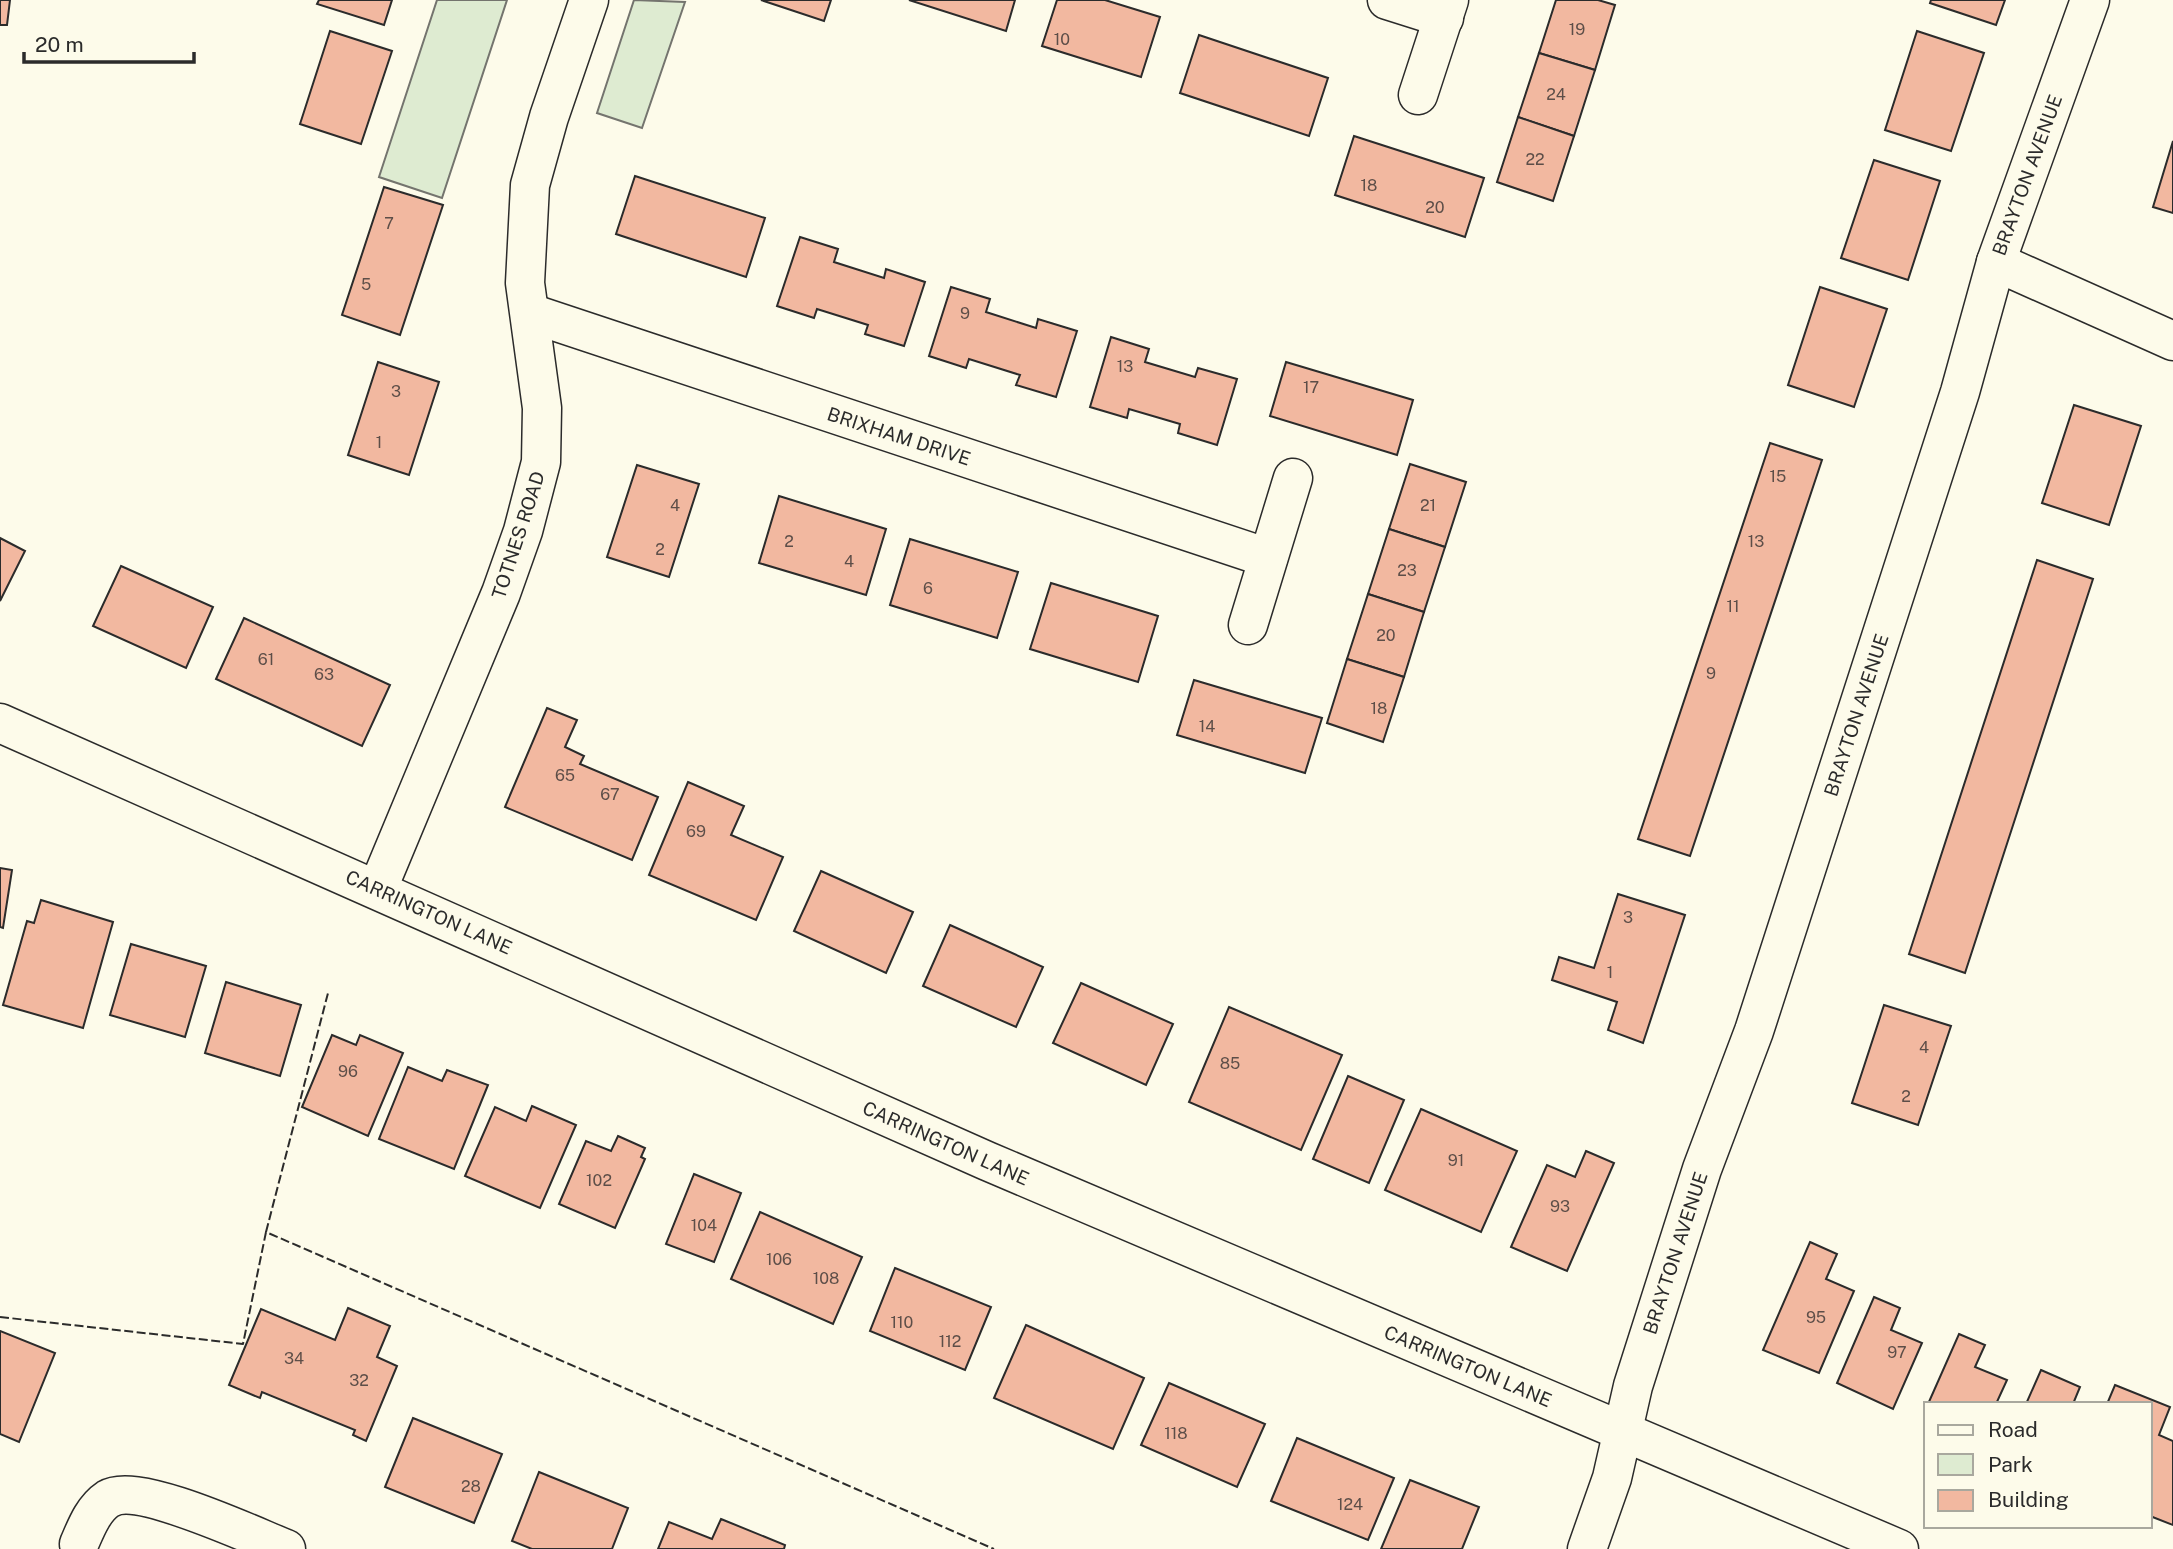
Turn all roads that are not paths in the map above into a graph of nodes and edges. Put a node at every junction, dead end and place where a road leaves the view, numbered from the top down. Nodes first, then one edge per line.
1 (589, 0) edge
2 (1387, 0) edge
3 (2090, 0) edge
4 (1447, 9) edge
5 (1418, 96) dead end
6 (1996, 262) junction
7 (530, 313) junction
8 (2173, 341) edge
9 (1293, 478) dead end
10 (1268, 558) junction
11 (1248, 625) dead end
12 (0, 723) edge
13 (378, 888) junction
14 (1623, 1432) junction
15 (79, 1544) dead end
16 (286, 1549) edge
17 (1587, 1549) edge
18 (1899, 1549) edge

1 - 7 street, TOTNES ROAD
2 - 4 street
3 - 6 street, BRAYTON AVENUE
4 - 5 street
6 - 8 street
6 - 14 street, BRAYTON AVENUE
7 - 10 street, BRIXHAM DRIVE
7 - 13 street, TOTNES ROAD
9 - 10 street
10 - 11 street
12 - 13 street, CARRINGTON LANE
13 - 14 street, CARRINGTON LANE
14 - 17 street, BRAYTON AVENUE
14 - 18 street, CARRINGTON LANE
15 - 16 street

